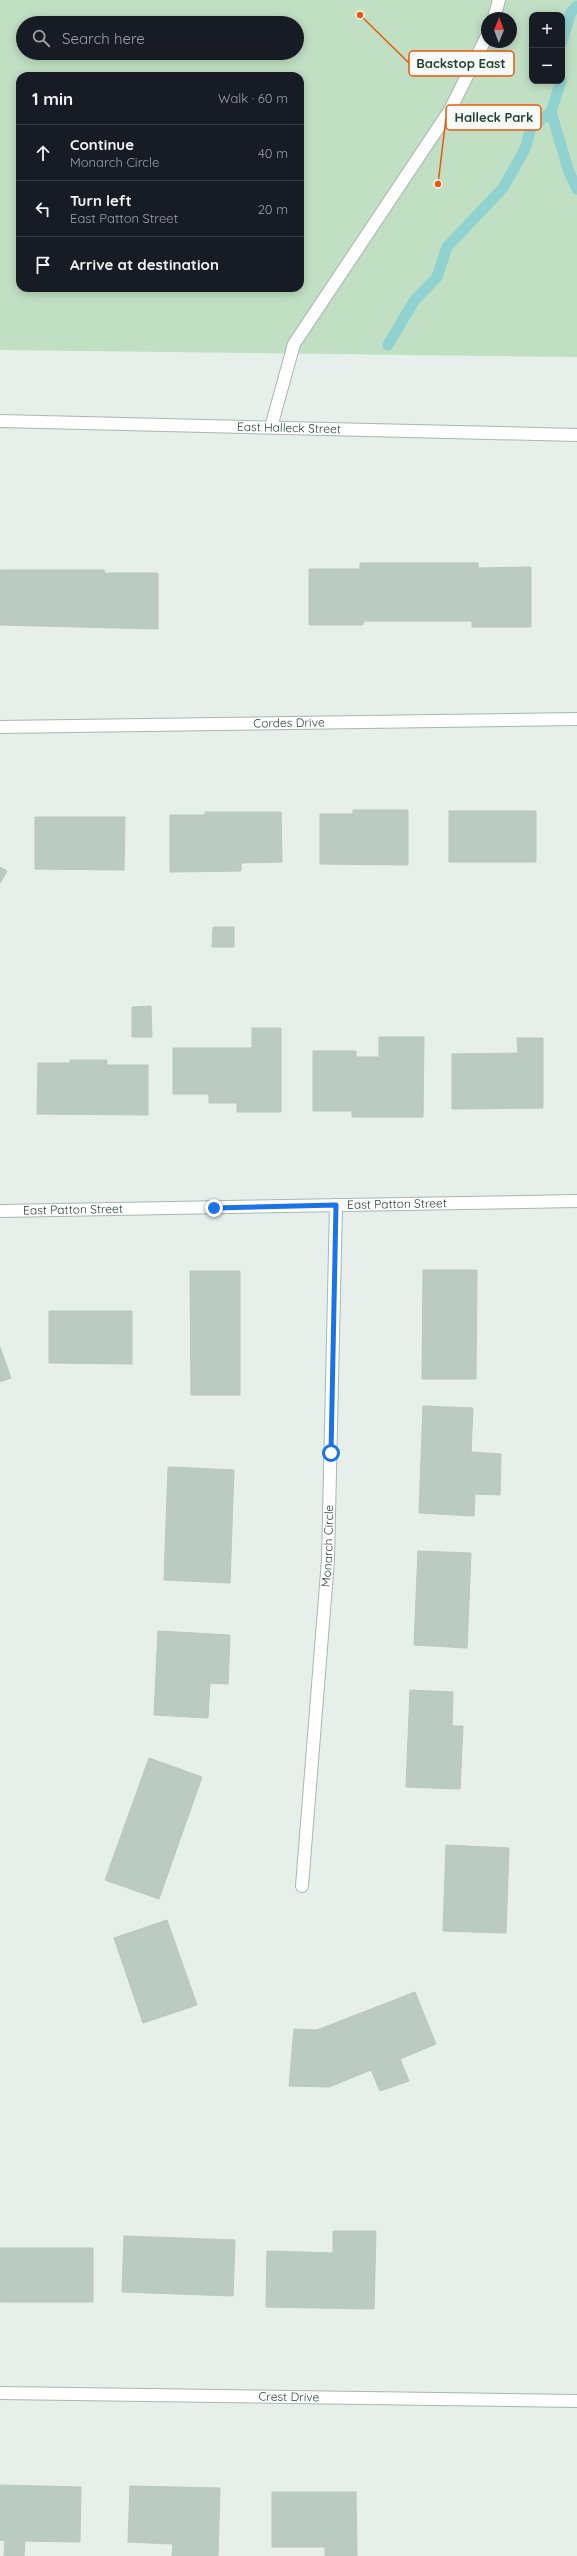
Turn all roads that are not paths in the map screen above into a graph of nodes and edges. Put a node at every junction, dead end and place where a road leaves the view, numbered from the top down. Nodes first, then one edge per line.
1 (499, 0) edge
2 (496, 12) edge
3 (481, 48) edge
4 (0, 421) edge
5 (271, 427) junction
6 (577, 435) edge
7 (577, 719) edge
8 (0, 727) edge
9 (577, 1201) edge
10 (336, 1205) junction
11 (0, 1211) edge
12 (302, 1886) dead end
13 (0, 2393) edge
14 (577, 2401) edge

1 - 2 street
3 - 5 street
4 - 5 street, East Halleck Street
5 - 6 street, East Halleck Street
7 - 8 street, Cordes Drive
9 - 10 street, East Patton Street
10 - 11 street, East Patton Street
10 - 12 street, Monarch Circle
13 - 14 street, Crest Drive

